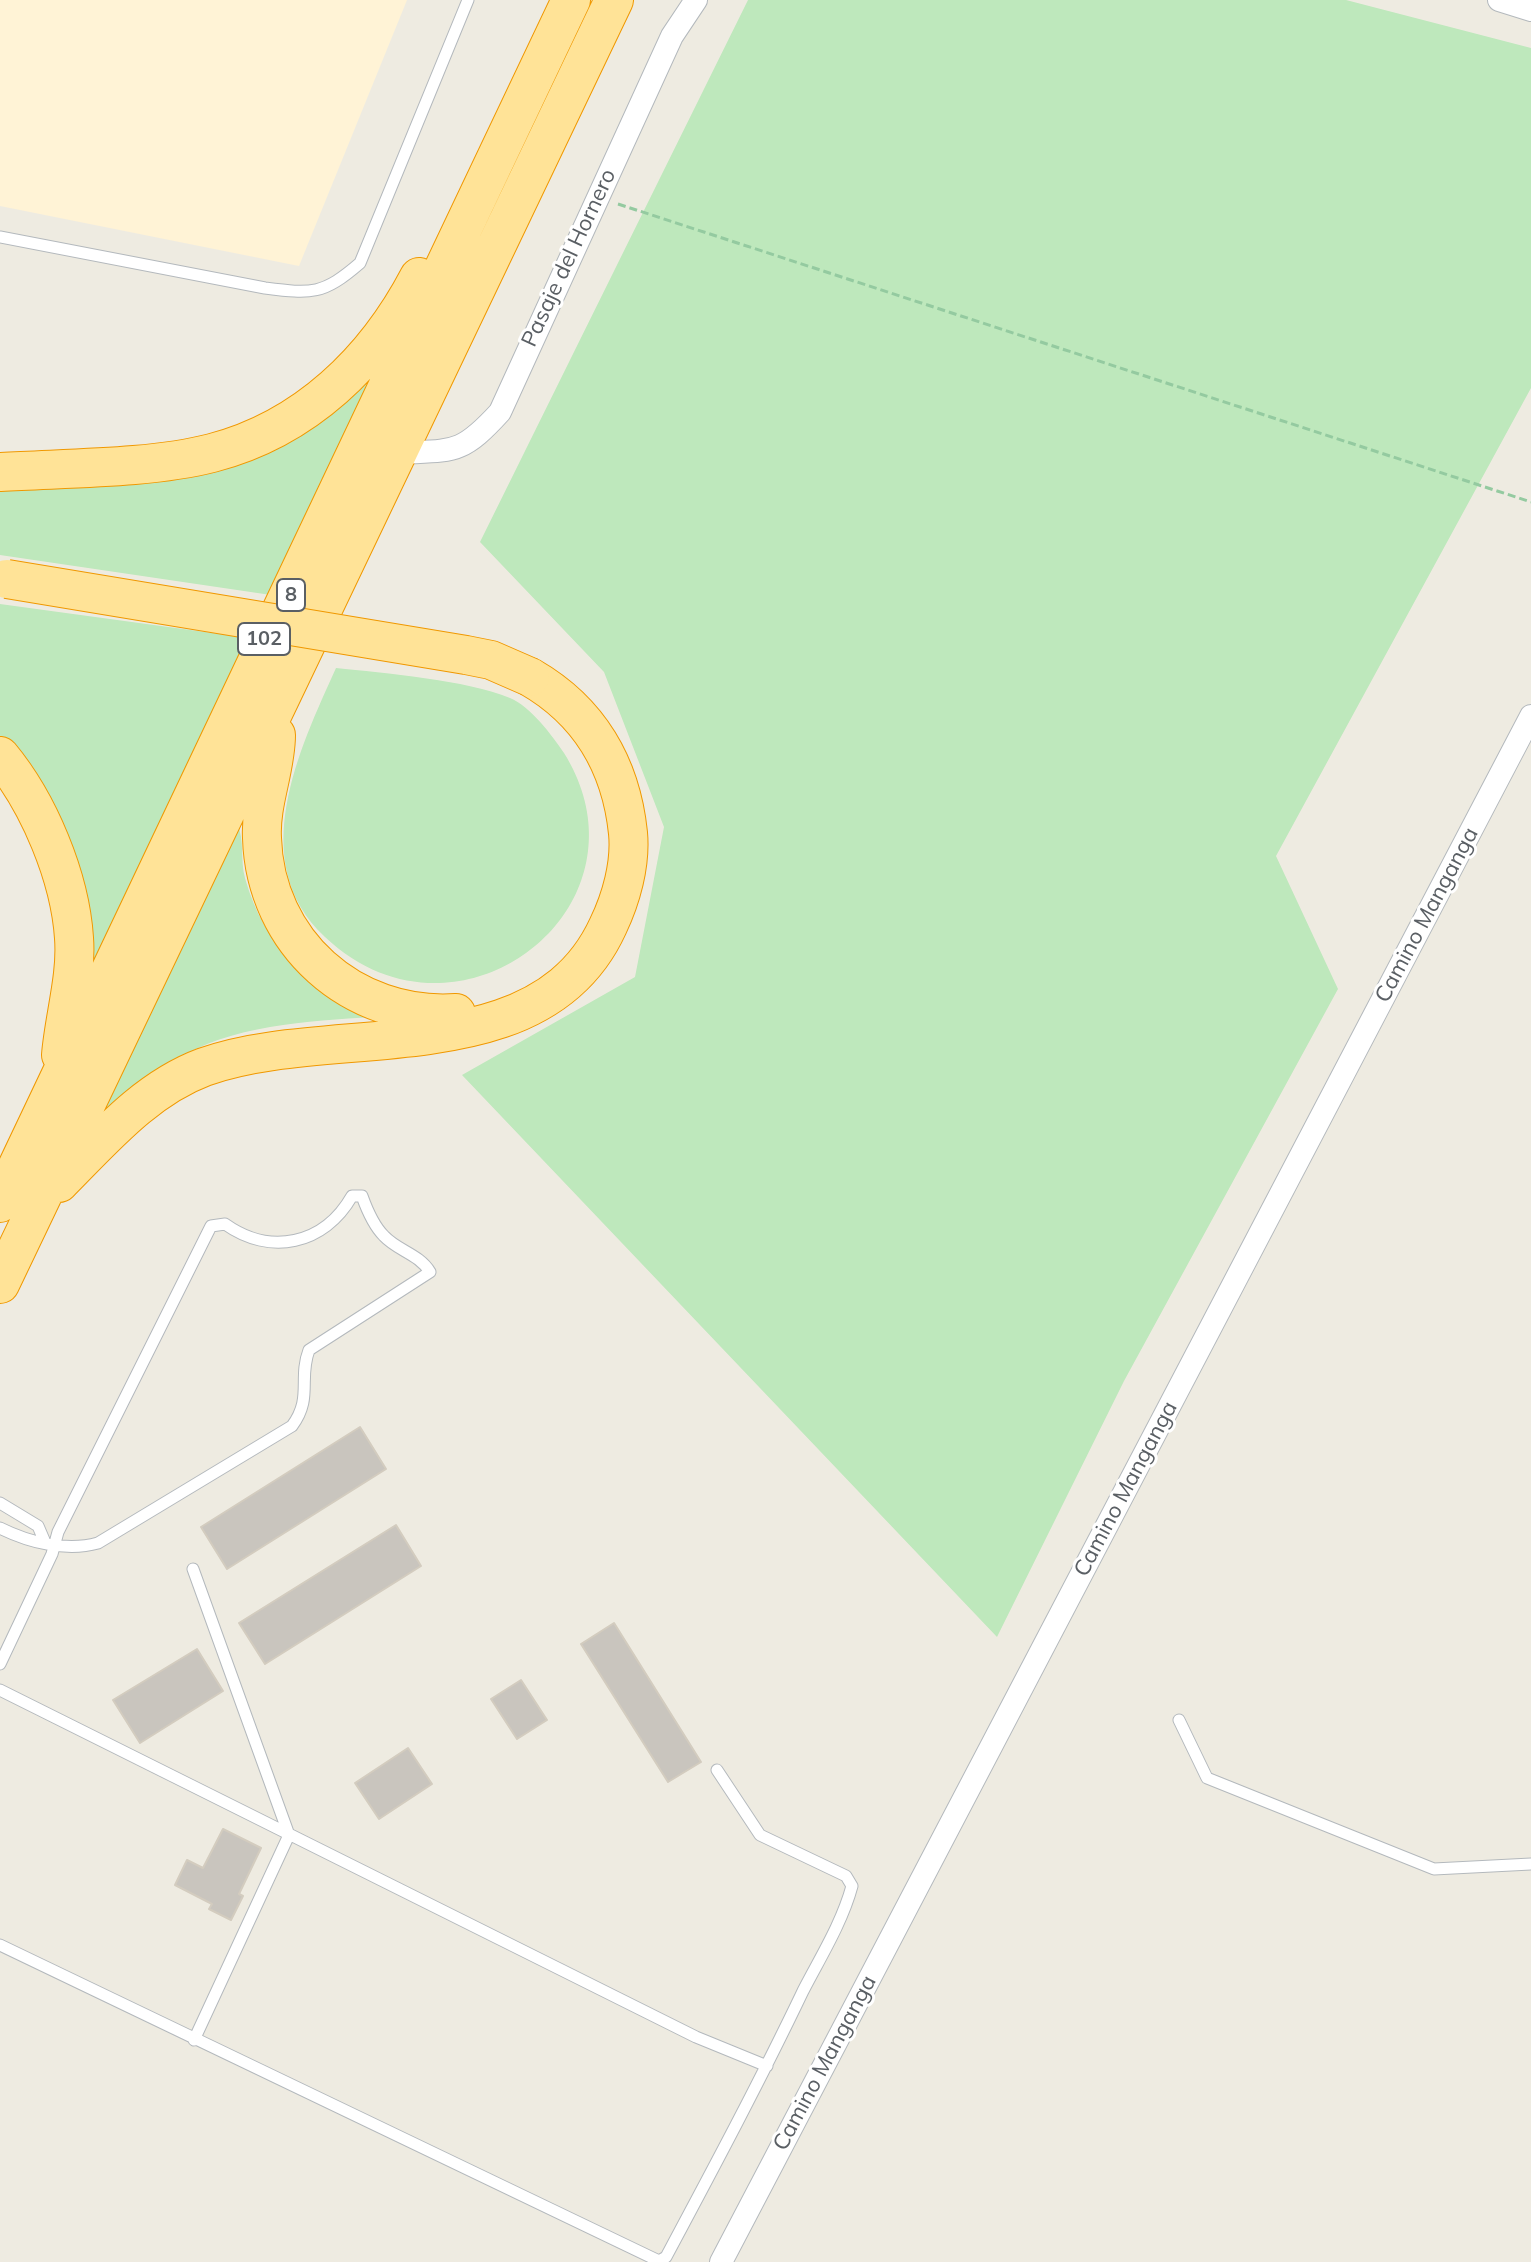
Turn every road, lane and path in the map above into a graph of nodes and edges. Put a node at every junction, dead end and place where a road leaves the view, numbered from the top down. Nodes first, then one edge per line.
1 (468, 0) edge
2 (571, 0) edge
3 (696, 0) edge
4 (1499, 0) edge
5 (614, 2) edge
6 (1531, 10) edge
7 (597, 197) junction
8 (475, 209) junction
9 (0, 237) edge
10 (396, 453) junction
11 (0, 472) edge
12 (1531, 502) edge
13 (3, 587) edge
14 (524, 686) junction
15 (276, 706) junction
16 (1531, 716) edge
17 (0, 756) edge
18 (123, 989) junction
19 (58, 1082) junction
20 (18, 1204) edge
21 (0, 1284) edge
22 (0, 1503) edge
23 (0, 1528) edge
24 (50, 1542) junction
25 (193, 1569) dead end
26 (0, 1664) edge
27 (0, 1690) edge
28 (1179, 1720) dead end
29 (717, 1770) dead end
30 (289, 1835) junction
31 (1531, 1864) edge
32 (0, 1945) edge
33 (194, 2040) junction
34 (767, 2066) junction
35 (721, 2262) edge

1 - 9 lane
2 - 8 highway, 8
3 - 7 street, Pasaje del Hornero
4 - 6 street
5 - 10 highway, 8
7 - 10 street, Pasaje del Hornero
7 - 12 path
8 - 11 highway
8 - 18 highway, 8
10 - 15 highway, 8
13 - 14 highway, 102
14 - 15 highway
14 - 20 highway
15 - 18 highway, 8
16 - 35 street, Camino Manganga
17 - 19 highway
18 - 19 highway, 8
18 - 20 highway, 8
19 - 20 highway, 8
20 - 21 highway, 8
22 - 24 lane
23 - 24 lane
24 - 24 lane
24 - 26 lane
25 - 30 lane
27 - 30 lane
28 - 31 lane
29 - 34 lane
30 - 33 lane
30 - 34 lane
32 - 33 lane
33 - 34 lane

